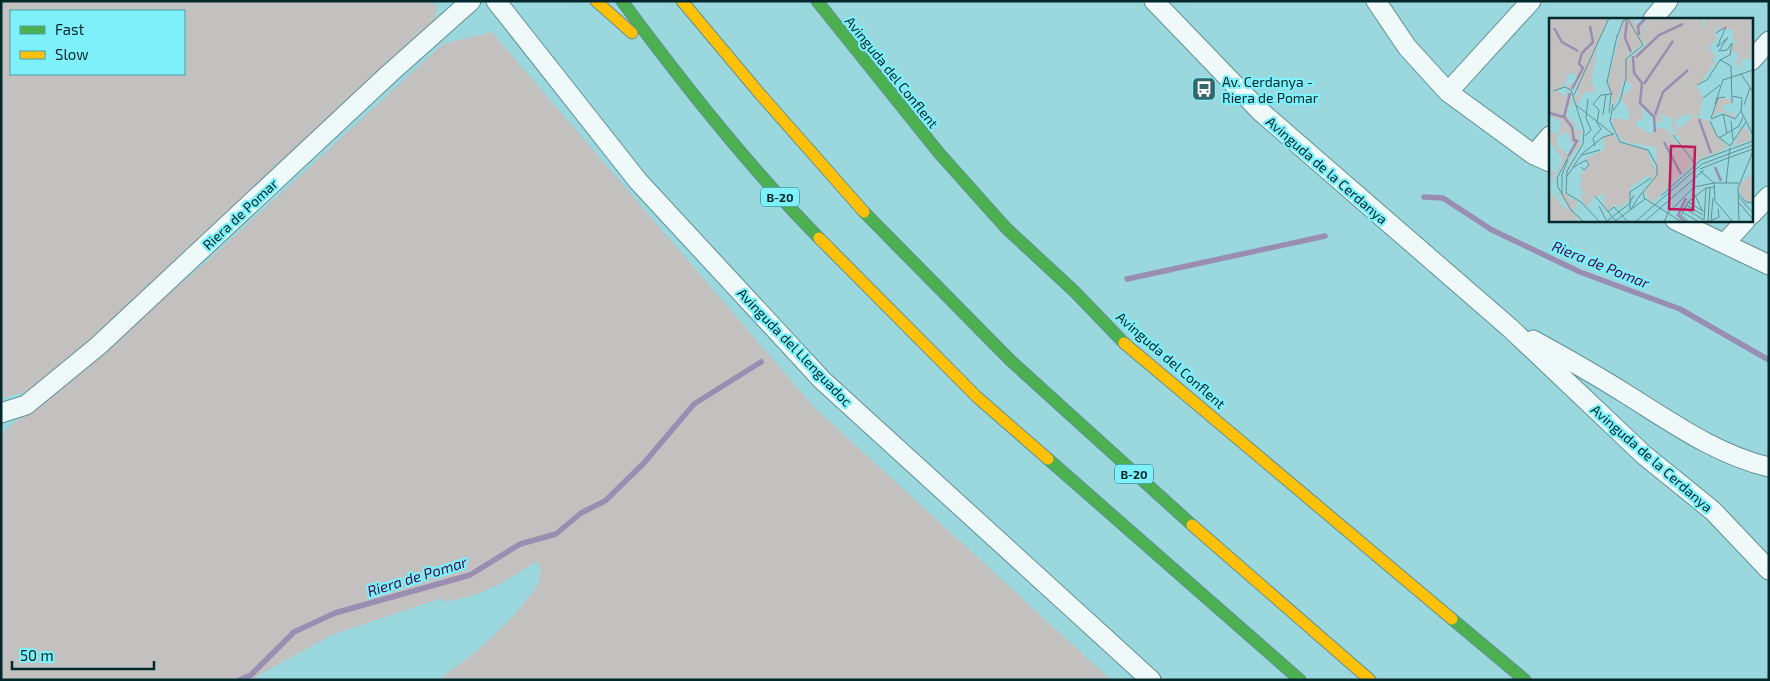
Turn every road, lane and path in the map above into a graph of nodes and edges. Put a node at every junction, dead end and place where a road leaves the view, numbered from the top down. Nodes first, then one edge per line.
1 (471, 1) edge
2 (496, 1) edge
3 (596, 1) edge
4 (622, 1) edge
5 (682, 1) edge
6 (690, 1) edge
7 (817, 1) edge
8 (1154, 1) edge
9 (1376, 1) edge
10 (1531, 1) edge
11 (1668, 1) edge
12 (1654, 18) edge
13 (700, 24) junction
14 (1769, 41) edge
15 (666, 60) junction
16 (1752, 60) edge
17 (1448, 92) junction
18 (1549, 139) edge
19 (1542, 158) edge
20 (1769, 196) edge
21 (1752, 214) edge
22 (1677, 221) edge
23 (1745, 221) edge
24 (1724, 243) junction
25 (1769, 265) edge
26 (1510, 328) junction
27 (1, 413) edge
28 (1769, 468) edge
29 (1769, 570) edge
30 (1152, 680) edge
31 (1300, 680) edge
32 (1370, 680) edge
33 (1525, 680) edge

1 - 27 street, Riera de Pomar
2 - 30 street, Avinguda del Llenguadoc
3 - 15 main road
4 - 15 main road, B-20
5 - 13 main road, B-20
6 - 13 main road
7 - 33 main road, Avinguda del Conflent
8 - 26 street, Avinguda de la Cerdanya
9 - 17 street
10 - 17 street
11 - 12 street
13 - 32 main road, B-20
14 - 16 street
15 - 31 main road, B-20
17 - 19 street
18 - 19 street
20 - 21 street
22 - 24 street
23 - 24 street
24 - 25 street
26 - 28 street, Avinguda de la Cerdanya
26 - 29 street, Avinguda de la Cerdanya

